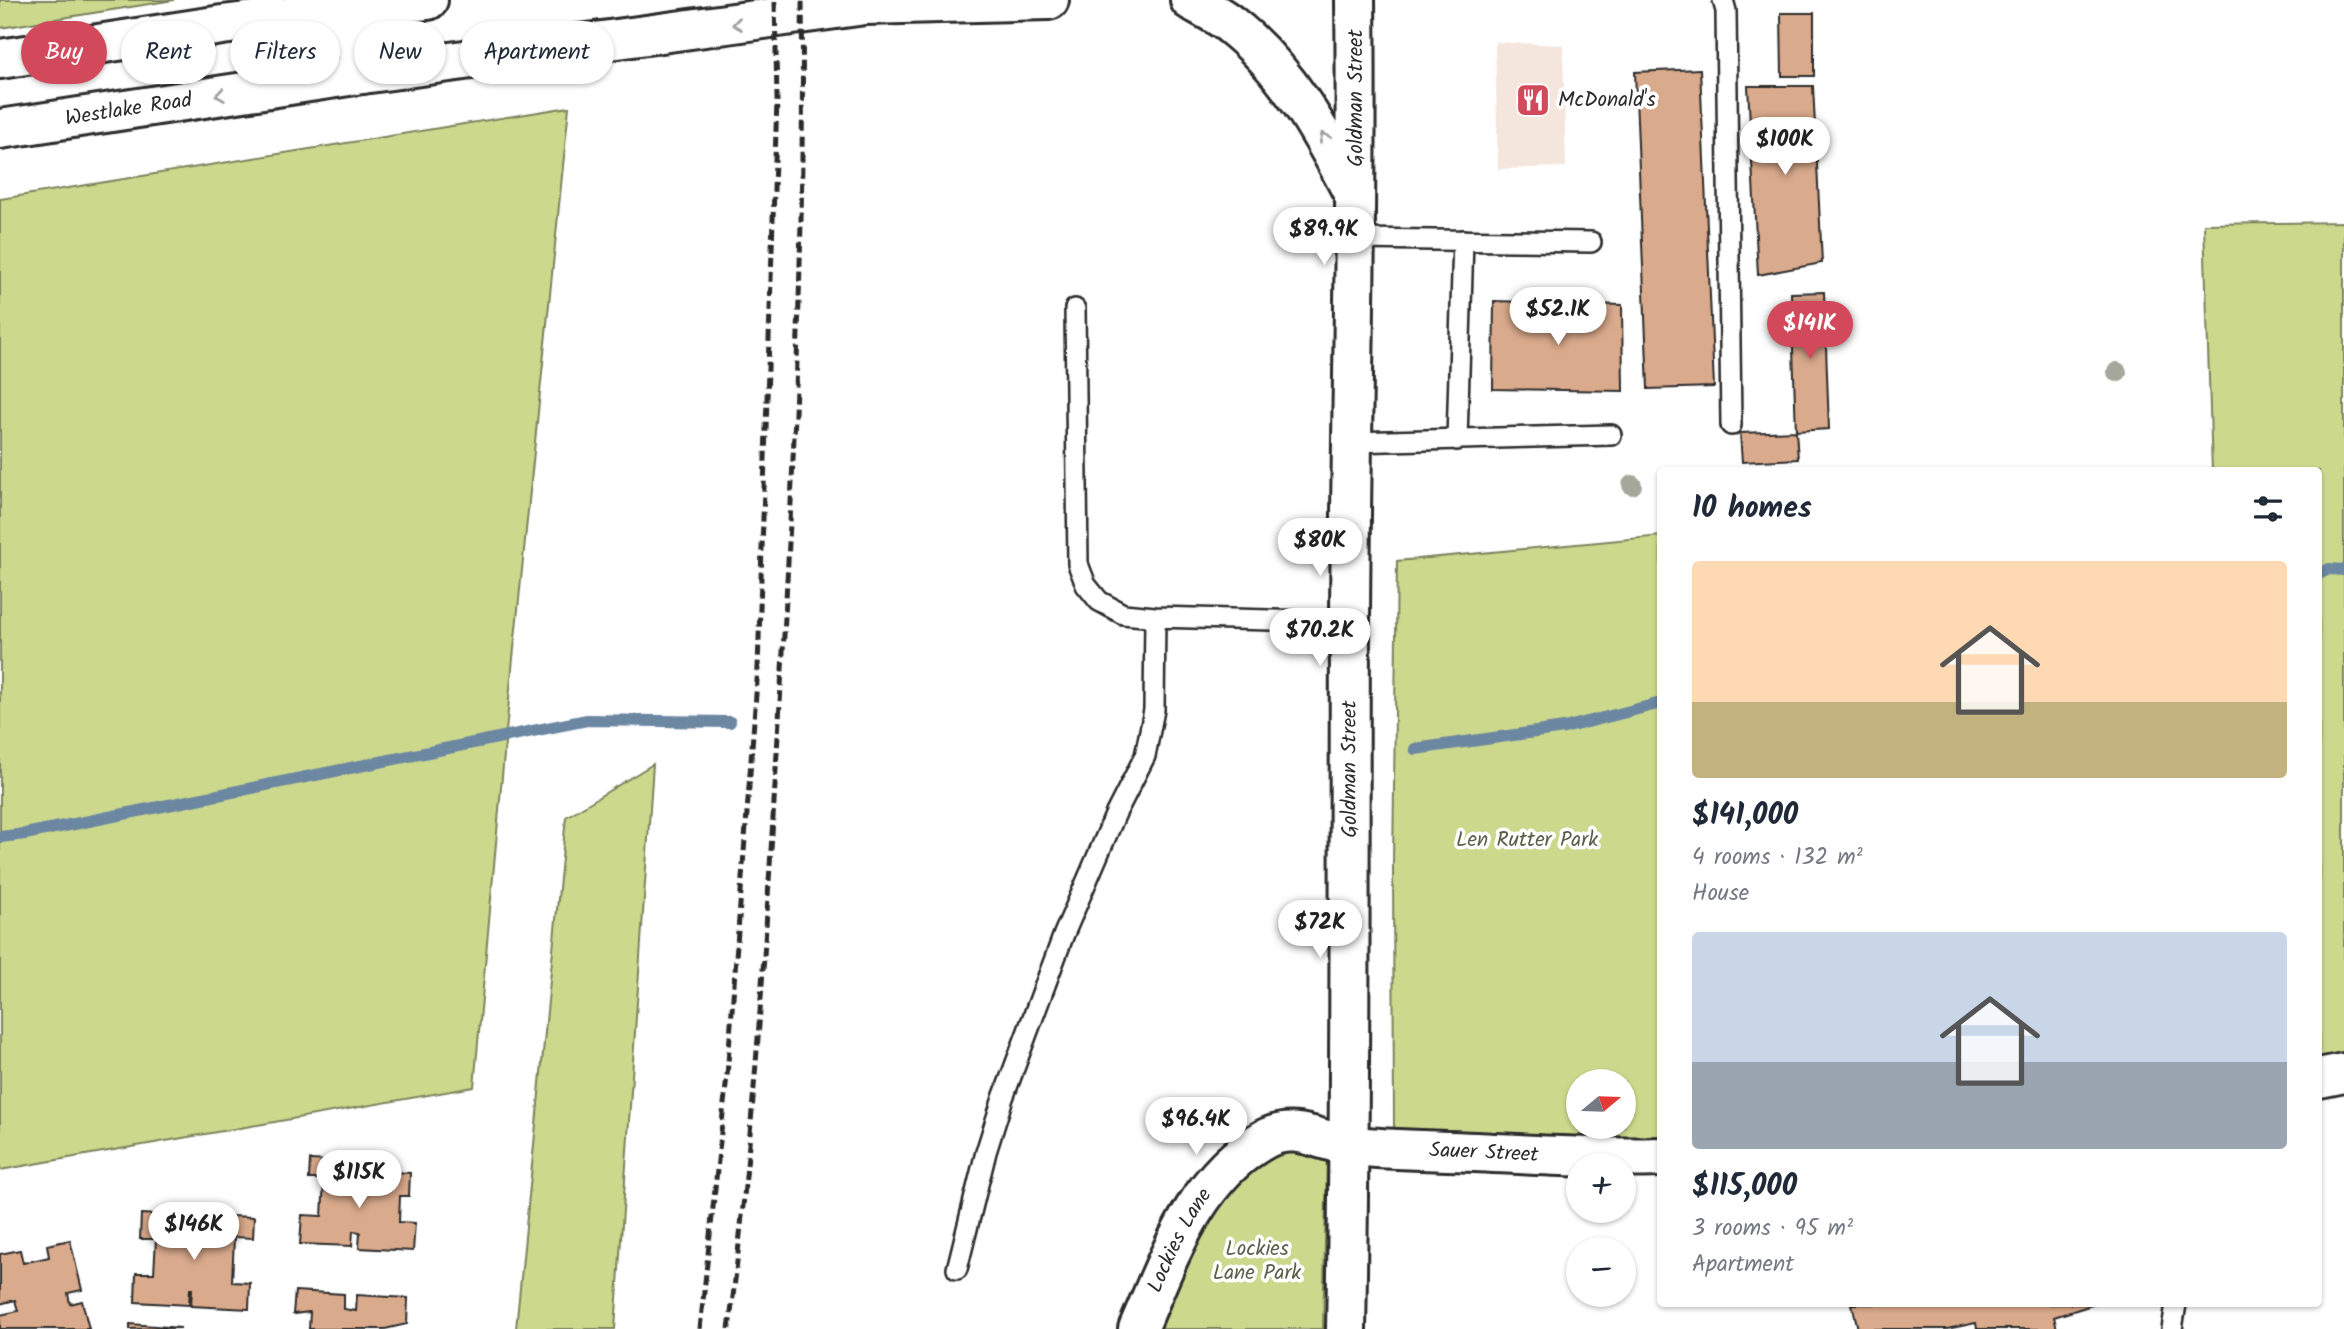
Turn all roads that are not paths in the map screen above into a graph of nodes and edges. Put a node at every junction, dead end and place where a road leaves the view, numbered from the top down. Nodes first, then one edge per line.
1 (428, 0) edge
2 (1049, 0) edge
3 (1190, 0) edge
4 (1355, 0) edge
5 (1723, 0) edge
6 (341, 6) edge
7 (354, 48) edge
8 (0, 59) edge
9 (446, 62) edge
10 (354, 75) edge
11 (0, 129) edge
12 (1356, 198) junction
13 (1355, 239) junction
14 (1463, 240) junction
15 (1591, 242) dead end
16 (1075, 309) dead end
17 (1731, 425) dead end
18 (1611, 435) dead end
19 (1457, 440) junction
20 (1352, 442) junction
21 (1155, 617) junction
22 (1350, 622) junction
23 (2344, 1073) edge
24 (2322, 1077) edge
25 (1350, 1146) junction
26 (1657, 1157) edge
27 (957, 1269) dead end
28 (2176, 1307) edge
29 (1138, 1329) edge
30 (1346, 1329) edge
31 (2172, 1329) edge

1 - 6 street
2 -> 9 street, Westlake Road
12 -> 3 street
4 - 12 street, Goldman Street
5 - 17 lane
6 - 7 street
6 - 8 street
10 -> 11 street, Westlake Road
12 - 13 street, Goldman Street
13 - 14 lane
13 - 20 street, Goldman Street
14 - 15 lane
14 - 19 lane
16 - 21 lane
18 - 19 lane
19 - 20 lane
20 - 22 street, Goldman Street
21 - 22 lane
21 - 27 lane
22 - 25 street, Goldman Street
23 - 24 street
25 - 26 street, Sauer Street
25 - 29 street, Lockies Lane
25 - 30 street, Goldman Street
28 - 31 lane

